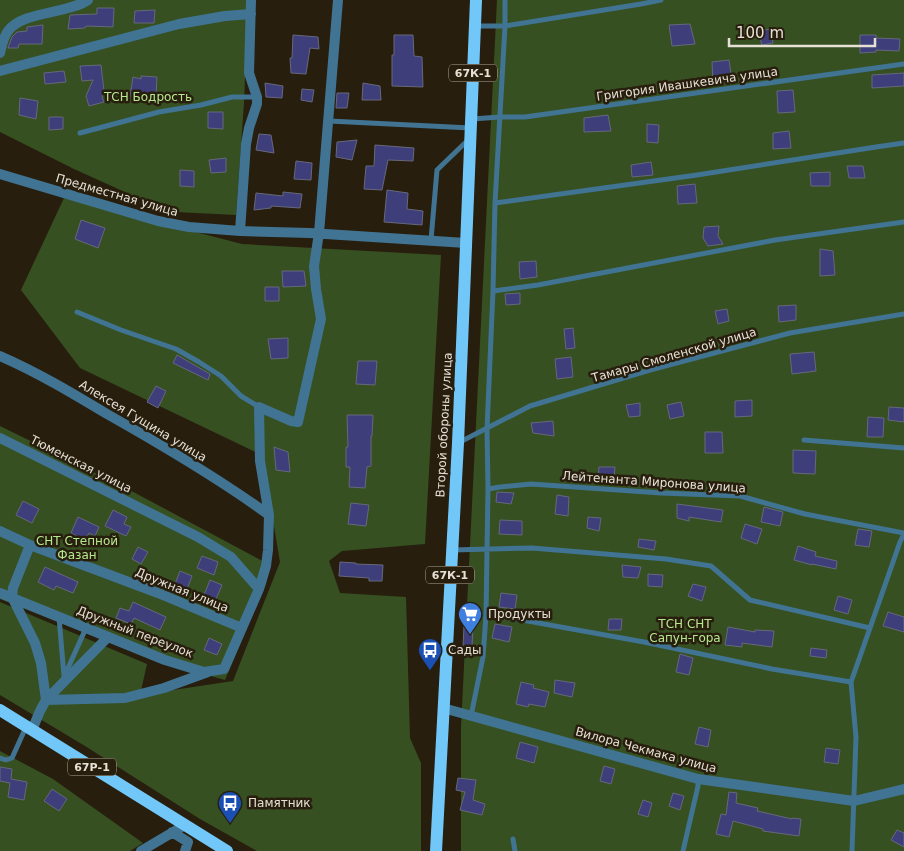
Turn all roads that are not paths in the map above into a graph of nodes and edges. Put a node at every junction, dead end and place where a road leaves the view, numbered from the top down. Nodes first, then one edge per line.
1 (88, 0) edge
2 (251, 0) edge
3 (338, 0) edge
4 (476, 0) edge
5 (505, 0) edge
6 (661, 0) edge
7 (250, 14) junction
8 (475, 26) junction
9 (505, 26) junction
10 (0, 53) edge
11 (904, 64) edge
12 (0, 71) edge
13 (257, 97) junction
14 (500, 117) junction
15 (329, 121) junction
16 (471, 128) junction
17 (80, 133) dead end
18 (904, 143) edge
19 (0, 174) edge
20 (495, 203) junction
21 (904, 222) edge
22 (240, 231) junction
23 (320, 233) junction
24 (431, 241) junction
25 (466, 243) junction
26 (493, 291) junction
27 (77, 312) dead end
28 (904, 314) edge
29 (0, 356) edge
30 (259, 407) junction
31 (487, 429) junction
32 (0, 438) edge
33 (804, 440) dead end
34 (458, 443) junction
35 (904, 448) edge
36 (488, 489) junction
37 (269, 515) junction
38 (0, 531) edge
39 (904, 534) edge
40 (30, 545) junction
41 (487, 549) junction
42 (452, 550) junction
43 (259, 588) junction
44 (0, 593) edge
45 (12, 597) junction
46 (486, 615) junction
47 (59, 616) junction
48 (86, 628) junction
49 (242, 628) junction
50 (870, 628) junction
51 (108, 637) junction
52 (213, 670) junction
53 (64, 676) junction
54 (850, 682) junction
55 (60, 686) junction
56 (46, 700) junction
57 (443, 708) junction
58 (0, 710) edge
59 (471, 716) junction
60 (29, 728) junction
61 (0, 758) edge
62 (698, 780) junction
63 (904, 789) edge
64 (854, 800) junction
65 (185, 825) junction
66 (172, 832) junction
67 (514, 839) dead end
68 (141, 851) edge
69 (185, 851) edge
70 (227, 851) edge
71 (436, 851) edge
72 (515, 851) edge
73 (683, 851) edge
74 (852, 851) edge

1 - 10 street
2 - 7 street
3 - 15 street
4 - 8 main road, Второй обороны улица / 67К-1
5 - 9 lane
6 - 9 lane
7 - 12 street
7 - 13 street
8 - 9 lane
8 - 16 main road, Второй обороны улица / 67К-1
9 - 14 lane
11 - 14 lane, Григория Ивашкевича улица
13 - 17 lane
13 - 22 street
14 - 16 lane, Григория Ивашкевича улица
14 - 20 lane
15 - 16 lane, Григория Ивашкевича улица
15 - 23 street
16 - 24 lane
16 - 25 main road, Второй обороны улица / 67К-1
18 - 20 lane
19 - 22 street, Предместная улица
20 - 26 lane
21 - 26 lane
22 - 23 street, Предместная улица
23 - 24 street, Предместная улица
23 - 30 street
24 - 25 street, Предместная улица
25 - 34 main road, Второй обороны улица / 67К-1
26 - 31 lane
27 - 30 lane
28 - 31 lane, Тамары Смоленской улица
29 - 37 street, Алексея Гущина улица
30 - 37 street
31 - 34 lane, Тамары Смоленской улица
31 - 36 lane
32 - 43 street, Тюменская улица
33 - 35 lane
34 - 42 main road, Второй обороны улица / 67К-1
36 - 39 lane, Лейтенанта Миронова улица
36 - 41 lane
37 - 43 street
38 - 40 street, Дружная улица
39 - 50 lane
40 - 45 street
40 - 49 street, Дружная улица
41 - 42 lane
41 - 46 lane
41 - 50 lane
42 - 57 main road, Второй обороны улица / 67К-1
43 - 49 street
44 - 45 street, Дружный переулок
45 - 47 street, Дружный переулок
45 - 56 street
46 - 54 lane
46 - 59 lane
47 - 48 street, Дружный переулок
47 - 53 lane
48 - 51 street, Дружный переулок
48 - 53 lane
49 - 52 street
50 - 54 lane
51 - 52 street, Дружный переулок
51 - 55 street
52 - 56 street
53 - 55 lane
54 - 64 lane
55 - 56 street
56 - 60 street
57 - 59 street, Вилора Чекмака улица
57 - 71 main road, Второй обороны улица / 67К-1
58 - 60 main road, 67Р-1
59 - 62 street, Вилора Чекмака улица
60 - 61 lane
60 - 65 main road, 67Р-1
62 - 64 street, Вилора Чекмака улица
62 - 73 lane
63 - 64 street, Вилора Чекмака улица
64 - 74 lane
65 - 66 street
65 - 70 main road, 67Р-1
66 - 68 street
66 - 69 street
67 - 72 lane

